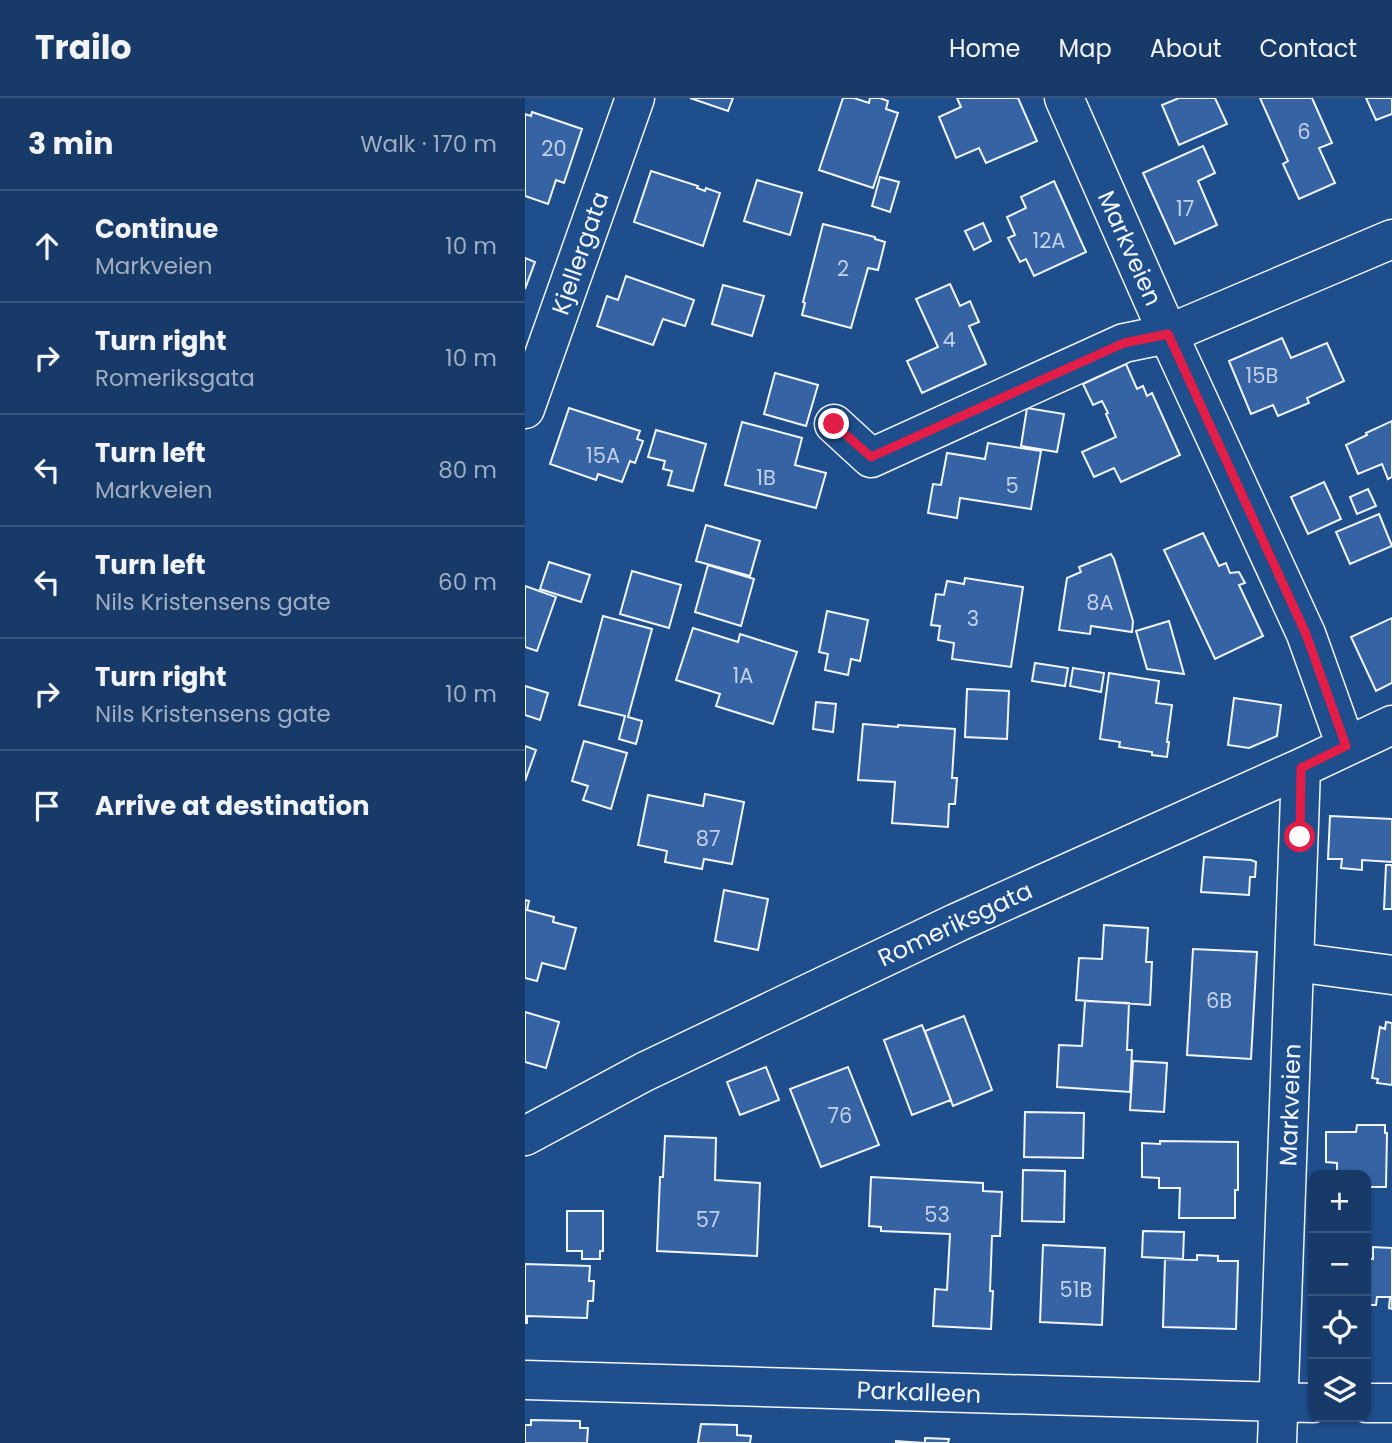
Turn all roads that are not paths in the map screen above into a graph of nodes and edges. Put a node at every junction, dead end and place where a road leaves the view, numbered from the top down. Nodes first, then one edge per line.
1 (635, 98) edge
2 (1064, 98) edge
3 (1392, 239) edge
4 (1168, 334) junction
5 (525, 409) edge
6 (834, 424) dead end
7 (1392, 725) edge
8 (1346, 746) junction
9 (1301, 768) junction
10 (1295, 962) junction
11 (1392, 975) edge
12 (525, 1136) edge
13 (525, 1380) edge
14 (1296, 1402) edge
15 (1371, 1403) edge
16 (1392, 1403) edge
17 (1277, 1443) edge

1 - 5 street, Kjellergata
2 - 4 street, Markveien
3 - 4 street
4 - 6 street
4 - 8 street, Markveien
7 - 8 street, Romeriksgata
8 - 9 street, Romeriksgata
9 - 10 street, Markveien
9 - 12 street, Romeriksgata
10 - 11 street
10 - 14 street, Markveien
13 - 14 street, Parkalleen
14 - 17 street, Markveien
15 - 16 street

